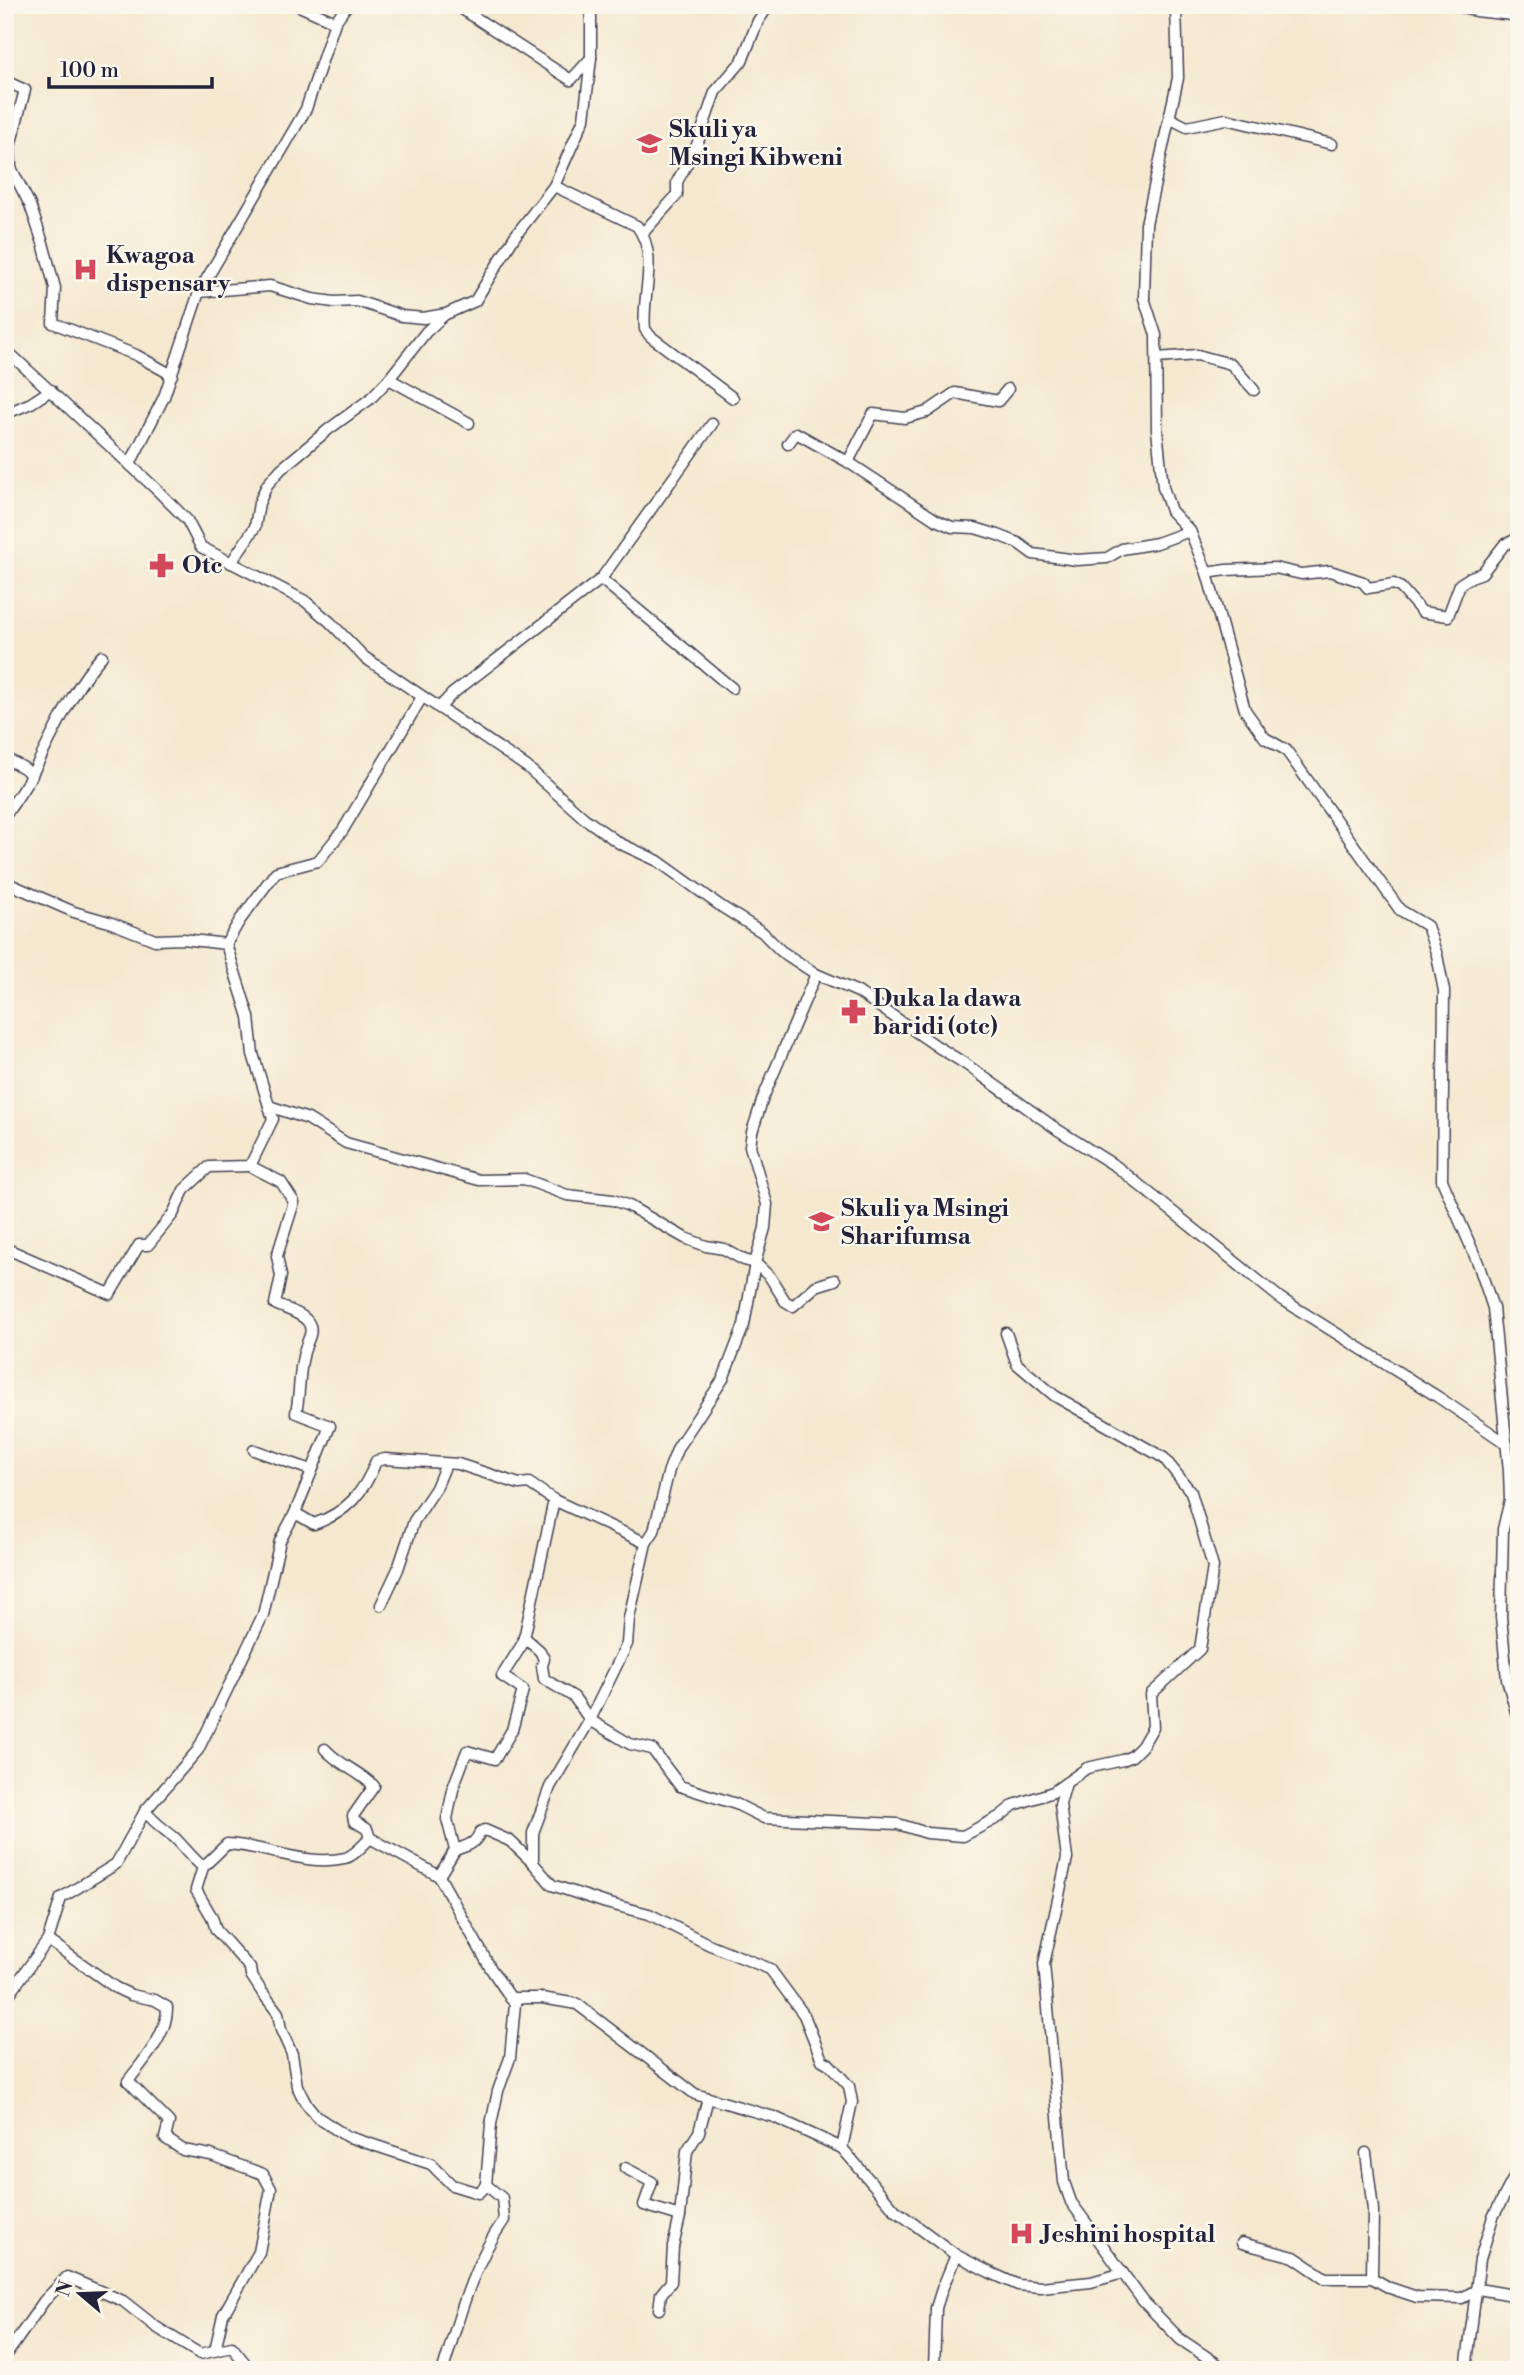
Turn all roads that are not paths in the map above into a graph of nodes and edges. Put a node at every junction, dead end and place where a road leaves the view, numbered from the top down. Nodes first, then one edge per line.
1 (297, 5) edge
2 (347, 5) edge
3 (456, 5) edge
4 (587, 5) edge
5 (769, 5) edge
6 (1176, 5) edge
7 (1453, 5) edge
8 (1512, 15) dead end
9 (335, 22) junction
10 (591, 58) junction
11 (5, 82) edge
12 (1171, 119) junction
13 (1332, 144) dead end
14 (554, 186) junction
15 (642, 234) junction
16 (199, 292) junction
17 (446, 313) junction
18 (5, 349) edge
19 (1157, 358) junction
20 (172, 375) junction
21 (389, 379) junction
22 (1007, 389) dead end
23 (51, 390) junction
24 (1254, 390) dead end
25 (733, 398) dead end
26 (5, 414) edge
27 (469, 423) dead end
28 (712, 425) dead end
29 (788, 444) dead end
30 (848, 462) junction
31 (130, 464) junction
32 (1190, 531) junction
33 (1519, 538) edge
34 (230, 563) junction
35 (1207, 573) junction
36 (601, 579) junction
37 (102, 656) dead end
38 (732, 688) dead end
39 (422, 697) junction
40 (439, 708) junction
41 (5, 758) edge
42 (32, 776) junction
43 (5, 816) edge
44 (5, 882) edge
45 (226, 944) junction
46 (816, 974) junction
47 (269, 1106) junction
48 (250, 1166) junction
49 (5, 1248) edge
50 (755, 1263) junction
51 (835, 1280) dead end
52 (1006, 1333) dead end
53 (1507, 1444) junction
54 (254, 1450) dead end
55 (446, 1464) junction
56 (311, 1470) junction
57 (554, 1500) junction
58 (295, 1513) junction
59 (646, 1543) junction
60 (382, 1605) dead end
61 (524, 1637) junction
62 (590, 1720) junction
63 (1519, 1723) edge
64 (325, 1749) dead end
65 (1066, 1783) junction
66 (145, 1811) junction
67 (370, 1838) junction
68 (454, 1850) junction
69 (533, 1863) junction
70 (203, 1867) junction
71 (439, 1877) junction
72 (48, 1940) junction
73 (510, 1998) junction
74 (5, 2000) edge
75 (708, 2098) junction
76 (842, 2147) junction
77 (1366, 2153) dead end
78 (625, 2168) dead end
79 (1519, 2168) edge
80 (486, 2185) junction
81 (680, 2216) junction
82 (1242, 2243) dead end
83 (956, 2255) junction
84 (1123, 2273) junction
85 (1372, 2278) junction
86 (1478, 2289) junction
87 (1519, 2296) edge
88 (659, 2309) dead end
89 (215, 2350) junction
90 (5, 2357) edge
91 (245, 2370) edge
92 (443, 2370) edge
93 (934, 2370) edge
94 (1226, 2370) edge
95 (1466, 2370) edge

1 - 9 street
2 - 9 street
3 - 10 street
4 - 10 street
5 - 15 street
6 - 12 street
7 - 8 street
9 - 16 street
10 - 14 street
11 - 20 street
12 - 13 street
12 - 19 street
14 - 15 street
14 - 17 street
15 - 25 street
16 - 17 street
16 - 20 street
17 - 21 street
18 - 23 street
19 - 24 street
19 - 32 street
20 - 31 street
21 - 27 street
21 - 34 street
22 - 30 street
23 - 26 street
23 - 31 street
28 - 36 street
29 - 30 street
30 - 32 street
31 - 34 street
32 - 35 street
33 - 35 street
34 - 39 street
35 - 53 street
36 - 38 street
36 - 40 street
37 - 42 street
39 - 40 street
39 - 45 street
40 - 46 street
41 - 42 street
42 - 43 street
44 - 45 street
45 - 47 street
46 - 50 street
46 - 53 street
47 - 48 street
47 - 50 street
48 - 49 street
48 - 56 street
50 - 51 street
50 - 59 street
52 - 65 street
53 - 63 street
54 - 56 street
55 - 57 street
55 - 58 street
55 - 60 street
56 - 58 street
57 - 59 street
57 - 61 street
58 - 66 street
59 - 62 street
61 - 62 street
61 - 68 street
62 - 65 street
62 - 69 street
64 - 67 street
65 - 84 street
66 - 70 street
66 - 72 street
67 - 70 street
67 - 71 street
68 - 69 street
68 - 71 street
69 - 76 street
70 - 80 street
71 - 73 street
72 - 74 street
72 - 89 street
73 - 75 street
73 - 80 street
75 - 76 street
75 - 81 street
76 - 83 street
77 - 85 street
78 - 81 street
79 - 86 street
80 - 92 street
81 - 88 street
82 - 85 street
83 - 84 street
83 - 93 street
84 - 94 street
85 - 86 street
86 - 87 street
86 - 95 street
89 - 90 street
89 - 91 street

